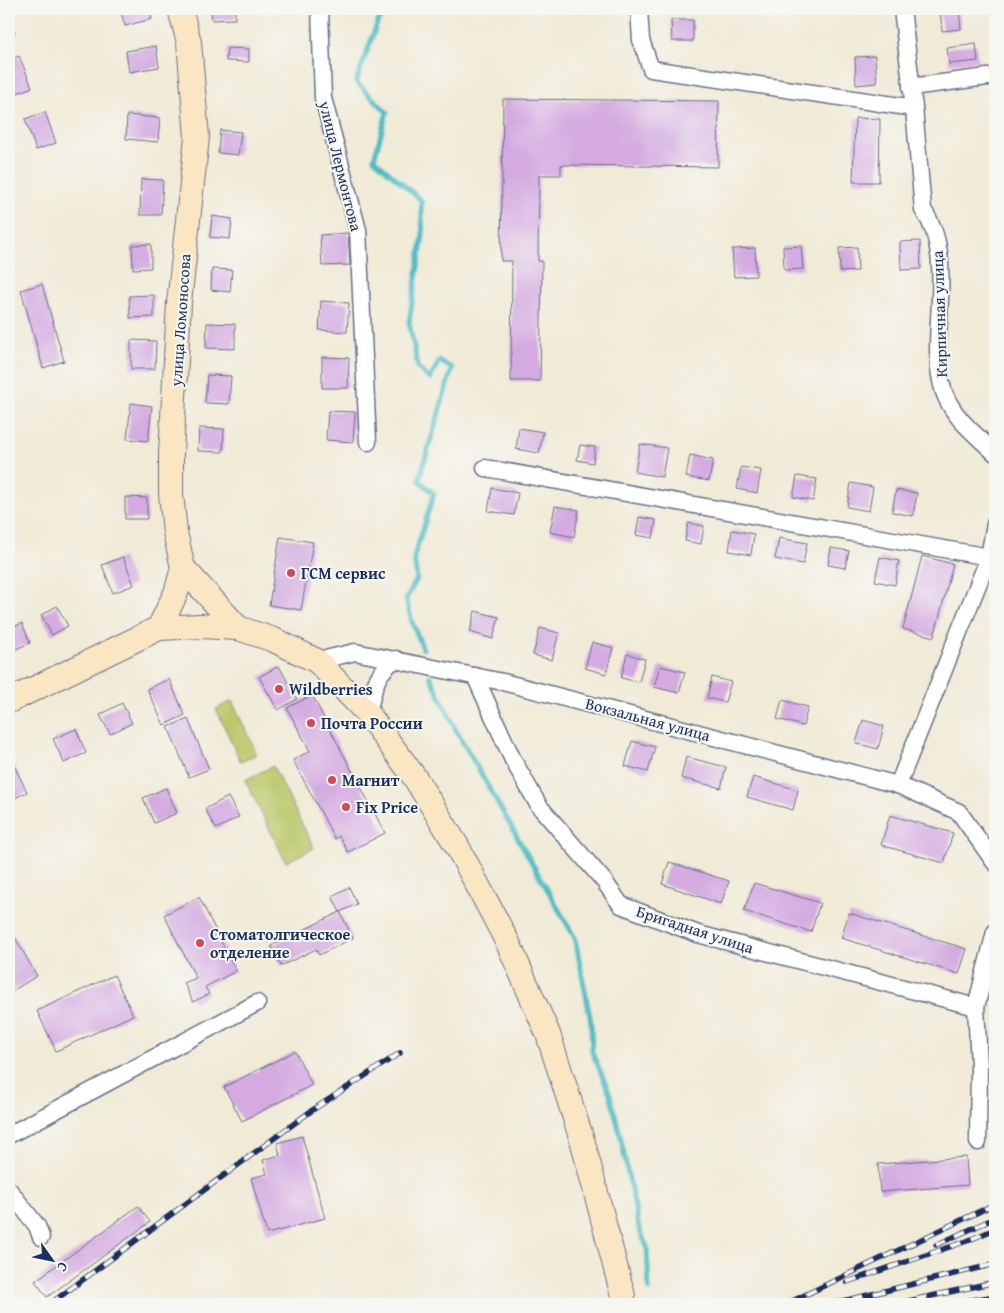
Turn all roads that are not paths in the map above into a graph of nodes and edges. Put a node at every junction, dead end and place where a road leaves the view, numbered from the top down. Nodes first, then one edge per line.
1 (180, 9) edge
2 (320, 9) edge
3 (639, 9) edge
4 (902, 9) edge
5 (995, 76) edge
6 (911, 87) junction
7 (914, 108) junction
8 (368, 442) dead end
9 (995, 453) edge
10 (485, 468) dead end
11 (995, 524) edge
12 (989, 557) junction
13 (183, 568) junction
14 (159, 628) junction
15 (238, 628) junction
16 (396, 659) junction
17 (317, 661) junction
18 (475, 676) junction
19 (9, 700) edge
20 (368, 714) junction
21 (898, 785) junction
22 (995, 863) edge
23 (995, 932) edge
24 (257, 1003) dead end
25 (976, 1007) junction
26 (9, 1134) edge
27 (978, 1142) dead end
28 (9, 1190) edge
29 (41, 1237) dead end
30 (617, 1298) dead end

1 - 13 main road, улица Ломоносова
2 - 8 street, улица Лермонтова
3 - 7 street
4 - 6 street, Кирпичная улица
5 - 6 street
6 - 7 street, Кирпичная улица
7 - 9 street, Кирпичная улица
10 - 12 street
11 - 12 street
12 - 21 street
13 - 14 main road, улица Ломоносова
13 - 15 main road
14 - 15 main road
14 - 19 main road
15 - 17 main road
16 - 17 street, Вокзальная улица
16 - 18 street, Вокзальная улица
16 - 20 street
17 - 20 main road
18 - 21 street, Вокзальная улица
18 - 25 street, Бригадная улица
20 - 30 main road
21 - 22 street, Вокзальная улица
23 - 25 street
24 - 26 street
25 - 27 street
28 - 29 street

